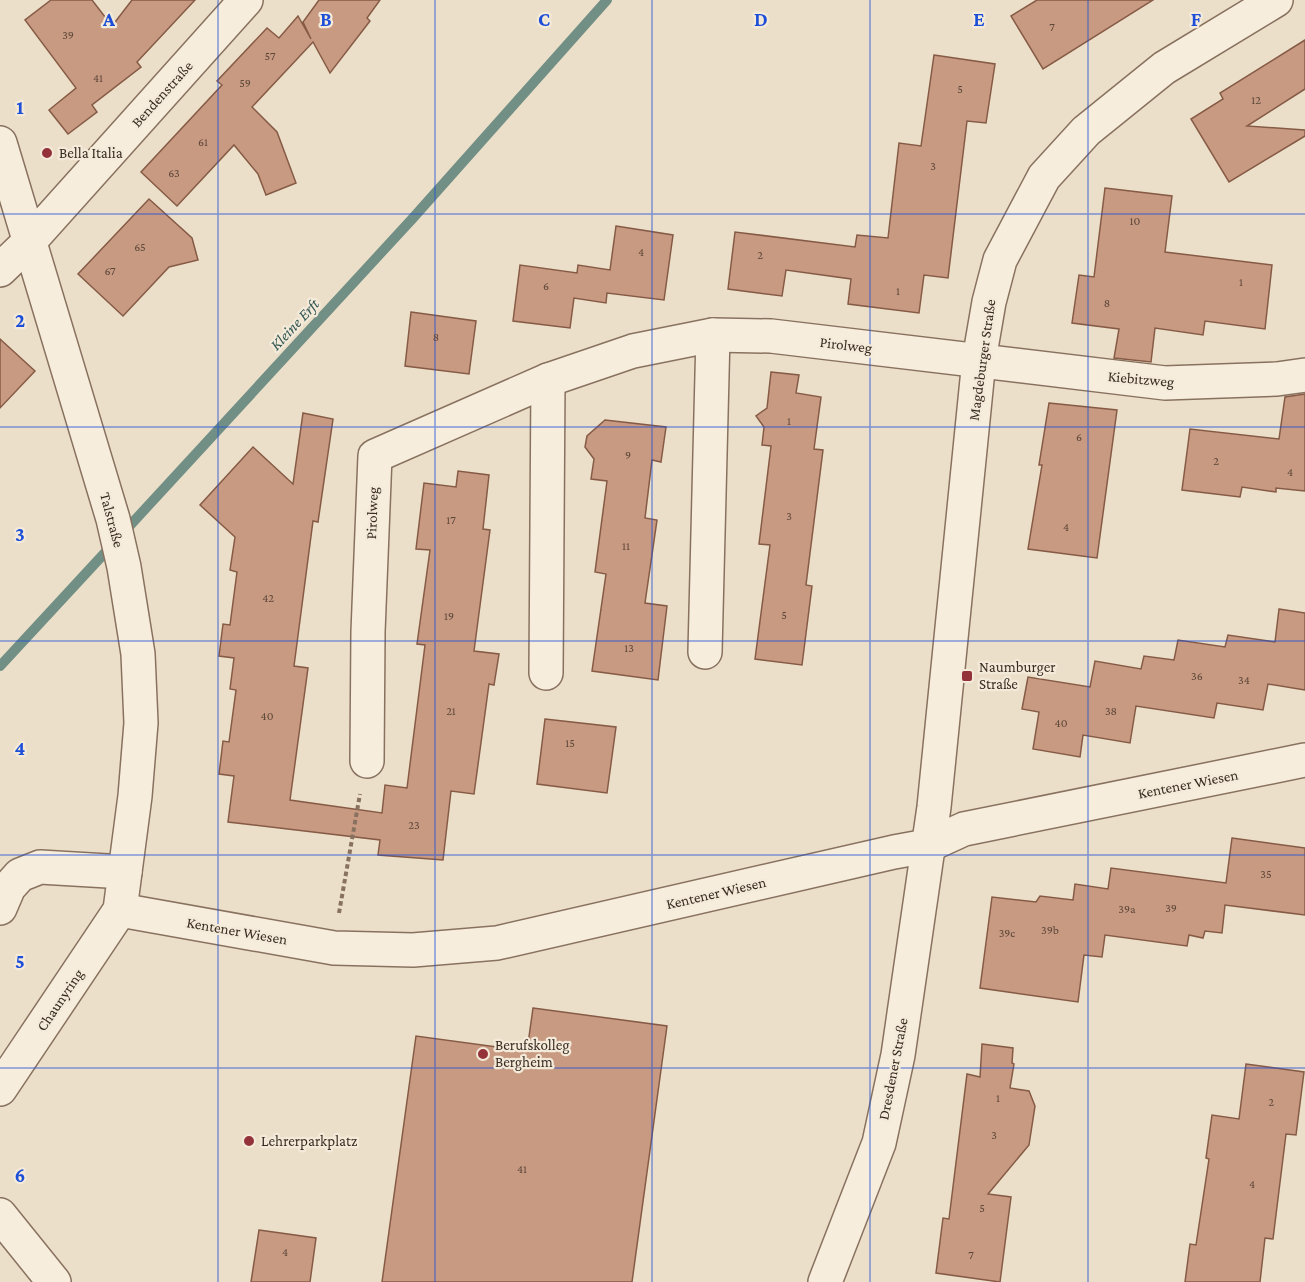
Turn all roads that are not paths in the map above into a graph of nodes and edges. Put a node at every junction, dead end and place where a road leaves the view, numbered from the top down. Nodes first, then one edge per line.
1 (246, 0) edge
2 (1276, 0) edge
3 (0, 143) edge
4 (29, 242) junction
5 (0, 270) edge
6 (713, 335) junction
7 (978, 360) junction
8 (1305, 375) edge
9 (548, 380) junction
10 (705, 652) dead end
11 (546, 673) dead end
12 (367, 760) road end
13 (1305, 760) edge
14 (927, 846) junction
15 (125, 872) junction
16 (0, 908) edge
17 (120, 910) junction
18 (0, 1089) edge
19 (0, 1215) edge
20 (54, 1282) edge
21 (825, 1282) edge

1 - 4 street, Bendenstraße
2 - 7 street, Magdeburger Straße
3 - 4 street, Talstraße
4 - 5 street, Bendenstraße
4 - 15 street, Talstraße
6 - 7 street, Pirolweg
6 - 9 street, Pirolweg
6 - 10 street
7 - 8 street, Kiebitzweg
7 - 14 street, Magdeburger Straße
9 - 11 street
9 - 12 street, Pirolweg
13 - 14 street, Kentener Wiesen
14 - 17 street, Kentener Wiesen
14 - 21 street, Dresdener Straße
15 - 16 street
15 - 17 street, Talstraße
17 - 18 street, Chaunyring
19 - 20 street

